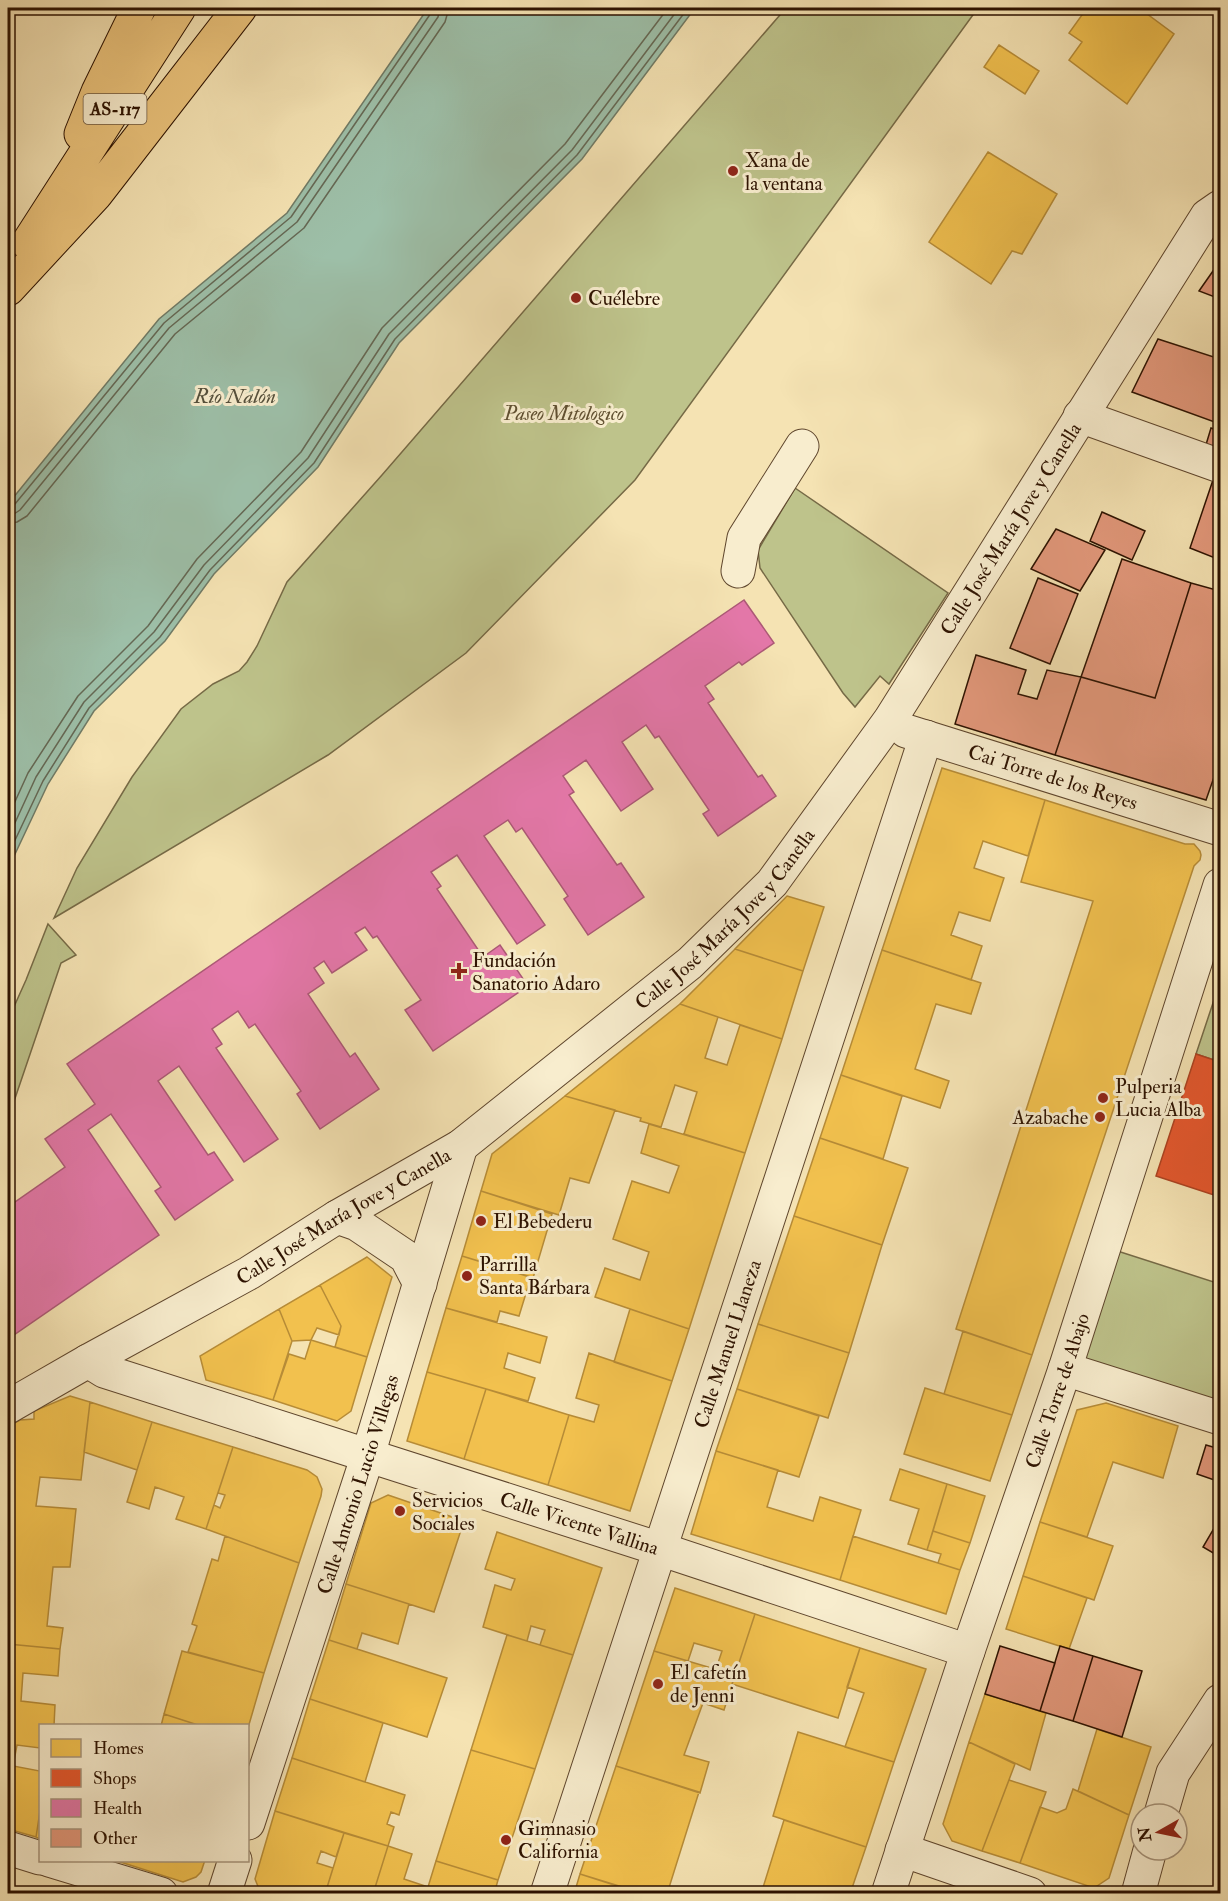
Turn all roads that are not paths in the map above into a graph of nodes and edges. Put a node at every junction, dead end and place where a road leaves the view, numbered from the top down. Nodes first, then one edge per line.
1 (139, 8) edge
2 (180, 8) edge
3 (240, 8) edge
4 (1221, 207) edge
5 (50, 210) junction
6 (8, 275) edge
7 (8, 289) edge
8 (1080, 417) junction
9 (802, 446) dead end
10 (1221, 466) edge
11 (738, 572) dead end
12 (890, 720) junction
13 (926, 737) junction
14 (870, 748) junction
15 (908, 793) junction
16 (1221, 829) edge
17 (1221, 885) edge
18 (461, 1146) junction
19 (338, 1217) junction
20 (420, 1284) junction
21 (88, 1361) junction
22 (1065, 1369) junction
23 (8, 1407) edge
24 (1221, 1418) edge
25 (368, 1455) junction
26 (660, 1549) junction
27 (968, 1652) junction
28 (1216, 1712) edge
29 (1165, 1802) edge
30 (249, 1820) edge
31 (8, 1848) edge
32 (902, 1850) junction
33 (39, 1858) edge
34 (56, 1862) edge
35 (234, 1862) edge
36 (1147, 1862) edge
37 (161, 1893) edge
38 (224, 1893) edge
39 (547, 1893) edge
40 (888, 1893) edge
41 (1030, 1893) edge
42 (1138, 1893) edge

1 - 5 main road
2 - 5 main road, AS-117
3 - 7 main road
4 - 8 street, Calle José María Jove y Canella
5 - 6 main road, AS-117
8 - 10 street
8 - 12 street, Calle José María Jove y Canella
9 - 11 street
12 - 13 street, Cai Torre de los Reyes
12 - 14 street, Calle José María Jove y Canella
13 - 15 street, Calle Manuel Llaneza
13 - 16 street, Cai Torre de los Reyes
14 - 15 street
14 - 18 street, Calle José María Jove y Canella
15 - 26 street, Calle Manuel Llaneza
17 - 22 street, Calle Torre de Abajo
18 - 19 street, Calle José María Jove y Canella
18 - 20 street, Calle Antonio Lucio Villegas
19 - 20 street
19 - 21 street, Calle José María Jove y Canella
20 - 25 street, Calle Antonio Lucio Villegas
21 - 23 street, Calle José María Jove y Canella
21 - 25 street, Calle Vicente Vallina
22 - 24 street
22 - 27 street, Calle Torre de Abajo
25 - 26 street, Calle Vicente Vallina
25 - 30 street, Calle Antonio Lucio Villegas
26 - 27 street, Calle Vicente Vallina
26 - 39 street, Calle Manuel Llaneza
27 - 32 street, Calle Torre de Abajo
28 - 29 street
31 - 33 street
32 - 40 street, Calle Torre de Abajo
32 - 41 street
34 - 37 street
35 - 38 street
36 - 42 street

